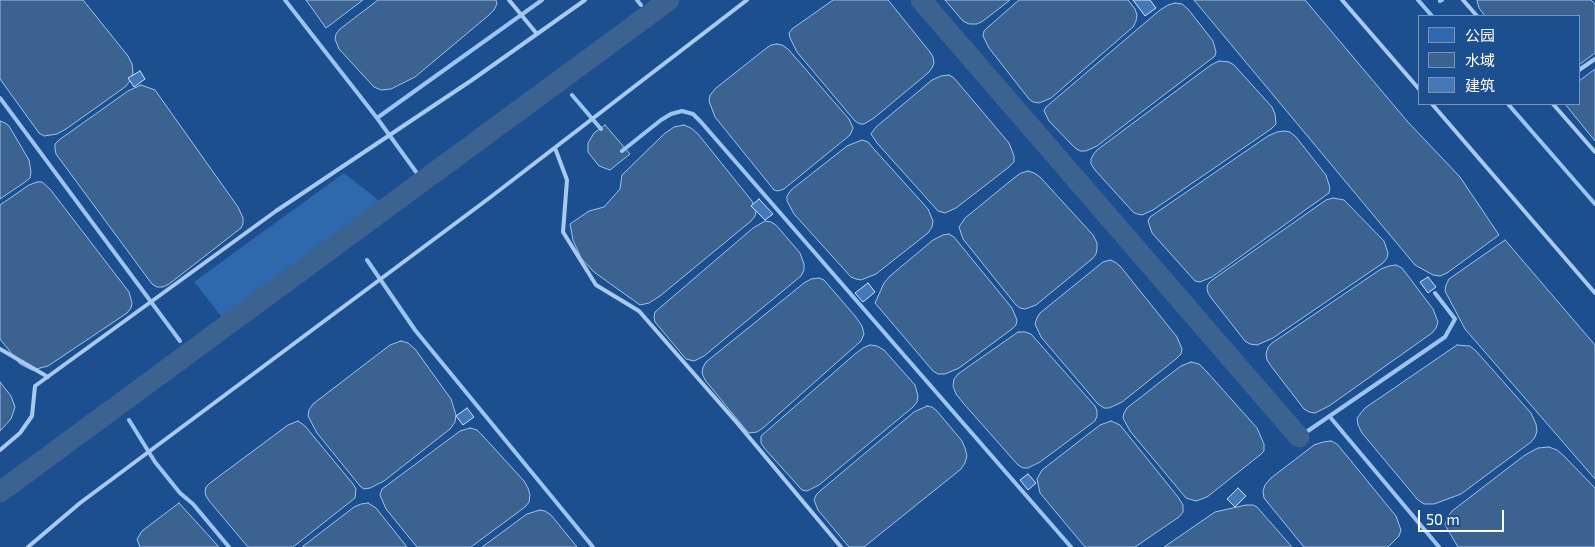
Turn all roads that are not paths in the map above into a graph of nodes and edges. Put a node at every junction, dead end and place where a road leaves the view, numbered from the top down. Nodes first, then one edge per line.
1 (509, 0) edge
2 (585, 0) edge
3 (747, 0) edge
4 (1342, 0) edge
5 (1463, 0) edge
6 (1476, 15) edge
7 (536, 34) junction
8 (1595, 59) edge
9 (1580, 69) edge
10 (1418, 88) edge
11 (1433, 105) edge
12 (1554, 105) edge
13 (555, 148) junction
14 (1595, 152) edge
15 (1595, 293) edge
16 (0, 349) edge
17 (48, 377) junction
18 (0, 450) edge
19 (28, 547) edge
20 (841, 547) edge

1 - 7 lane
2 - 7 lane
3 - 13 lane
4 - 10 lane
5 - 6 lane
7 - 17 lane
8 - 9 lane
11 - 15 lane
12 - 14 lane
13 - 19 lane
13 - 20 lane
16 - 17 lane
17 - 18 lane

